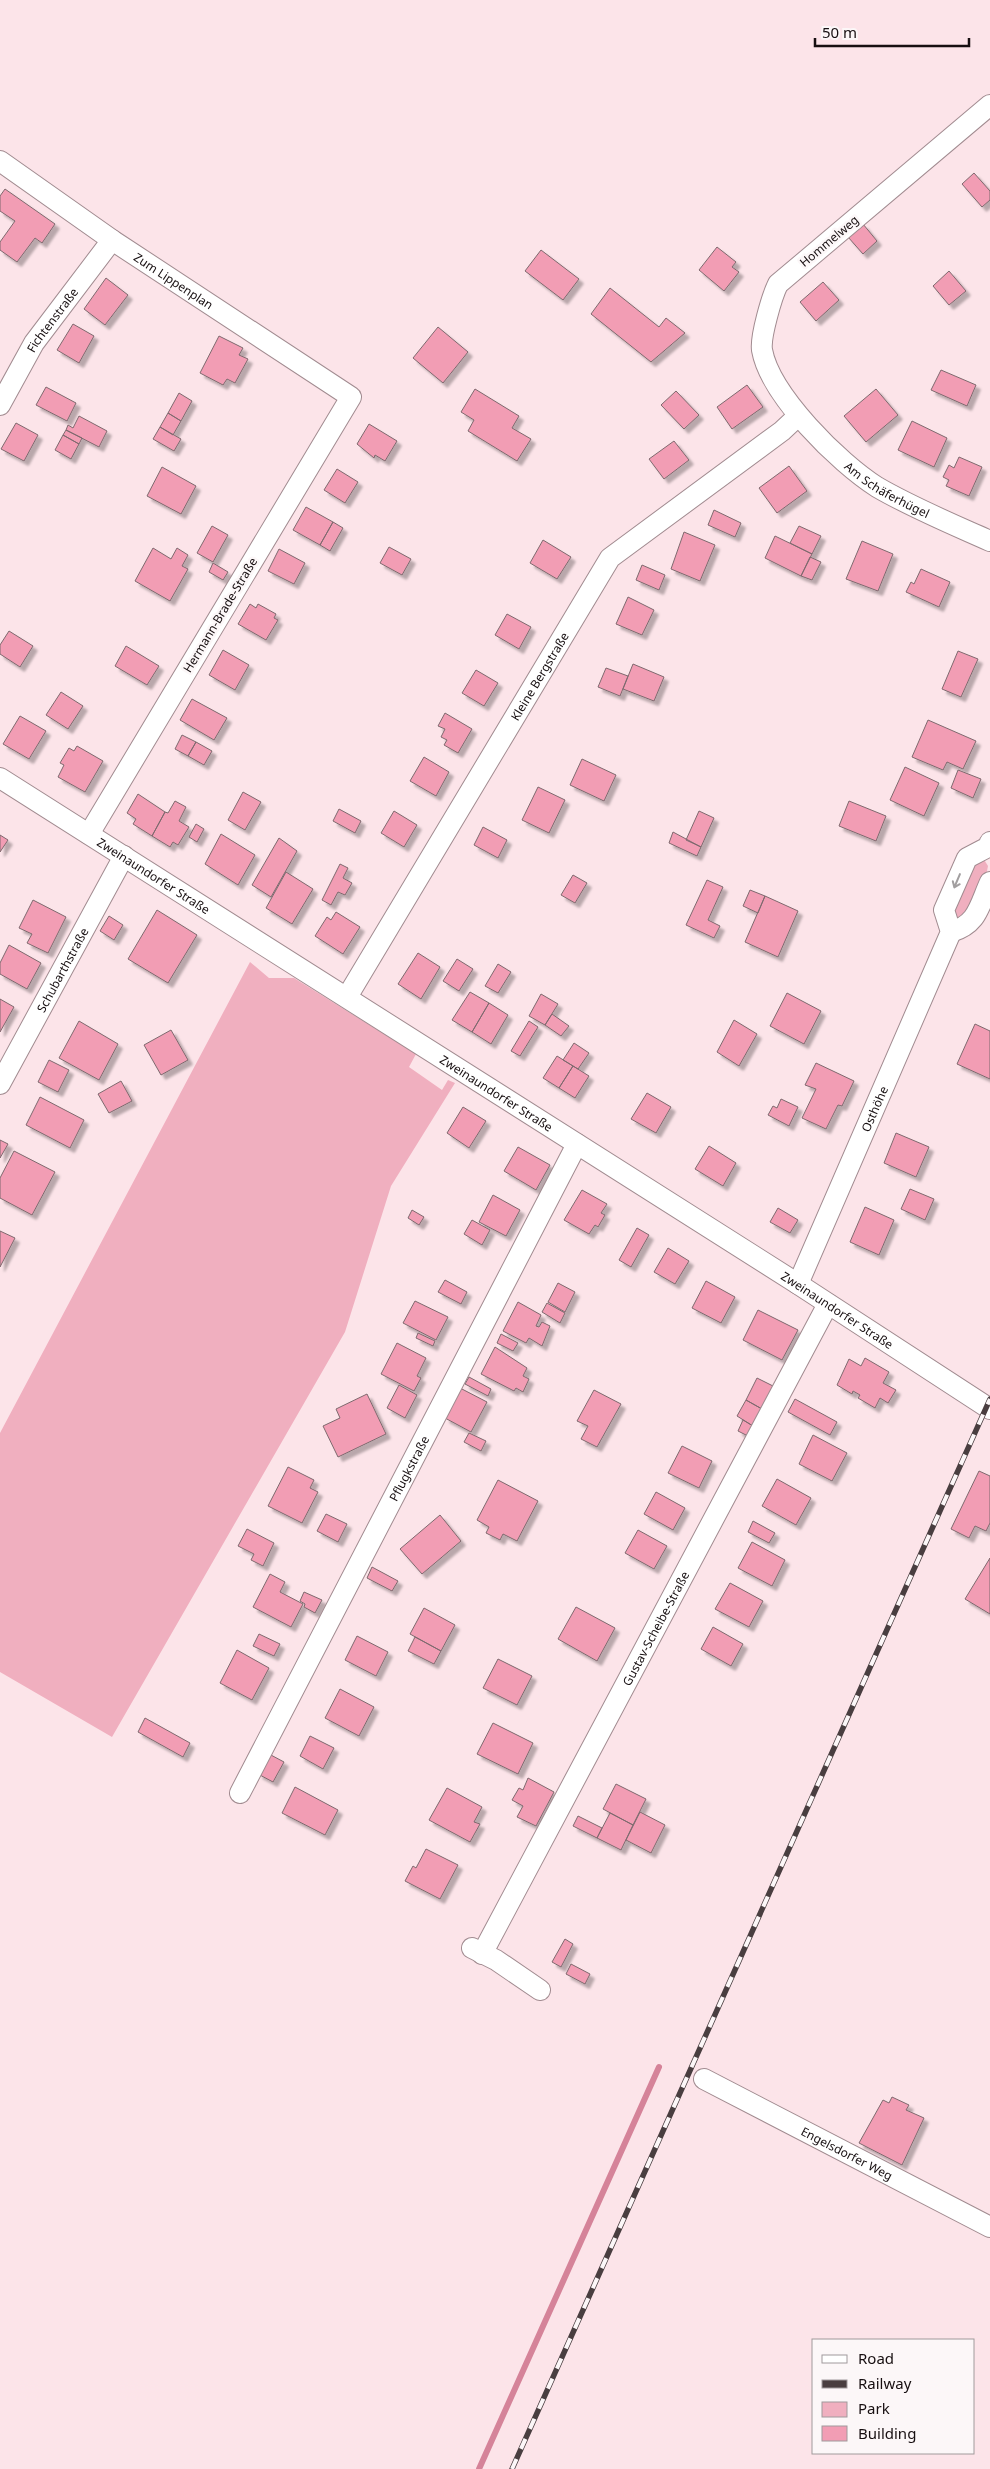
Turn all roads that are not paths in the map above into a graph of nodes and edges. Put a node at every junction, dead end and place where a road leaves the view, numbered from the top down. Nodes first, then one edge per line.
1 (990, 105) edge
2 (0, 161) edge
3 (112, 240) junction
4 (351, 397) joint
5 (0, 404) edge
6 (798, 416) junction
7 (990, 541) edge
8 (0, 778) edge
9 (89, 834) junction
10 (989, 847) edge
11 (124, 856) junction
12 (990, 882) edge
13 (951, 932) junction
14 (347, 997) junction
15 (0, 1084) edge
16 (577, 1144) junction
17 (798, 1284) junction
18 (828, 1304) junction
19 (990, 1409) edge
20 (240, 1792) dead end
21 (540, 1990) dead end
22 (704, 2079) dead end
23 (990, 2227) edge

1 - 6 street, Hommelweg
2 - 3 street, Zum Lippenplan
3 - 4 street, Zum Lippenplan
3 - 5 street, Fichtenstraße
4 - 9 street, Hermann-Brade-Straße
6 - 7 street, Am Schäferhügel
6 - 14 street, Kleine Bergstraße
8 - 9 street, Zweinaundorfer Straße
9 - 11 street, Zweinaundorfer Straße
10 -> 13 street
11 - 14 street, Zweinaundorfer Straße
11 - 15 street, Schubarthstraße
12 - 13 street
13 - 17 street, Osthöhe
14 - 16 street, Zweinaundorfer Straße
16 - 17 street, Zweinaundorfer Straße
16 - 20 street, Pflugkstraße
17 - 18 street, Zweinaundorfer Straße
18 - 19 street, Zweinaundorfer Straße
18 - 21 street, Gustav-Scheibe-Straße
22 - 23 street, Engelsdorfer Weg

